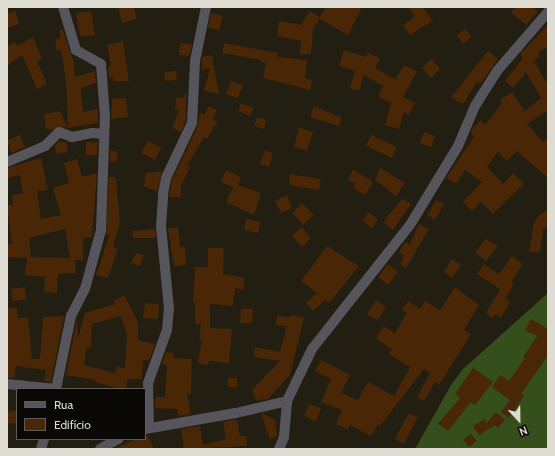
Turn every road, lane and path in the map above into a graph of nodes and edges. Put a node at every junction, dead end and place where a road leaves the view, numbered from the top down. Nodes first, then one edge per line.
1 (63, 7) edge
2 (206, 7) edge
3 (548, 12) edge
4 (104, 134) junction
5 (7, 162) edge
6 (7, 384) edge
7 (46, 388) edge
8 (56, 388) edge
9 (287, 401) junction
10 (147, 428) edge
11 (116, 440) edge
12 (100, 449) edge
13 (279, 449) edge

1 - 4 street
2 - 10 street
3 - 9 street
4 - 5 street
4 - 8 street
6 - 7 street
9 - 10 street
9 - 13 street
11 - 12 street

